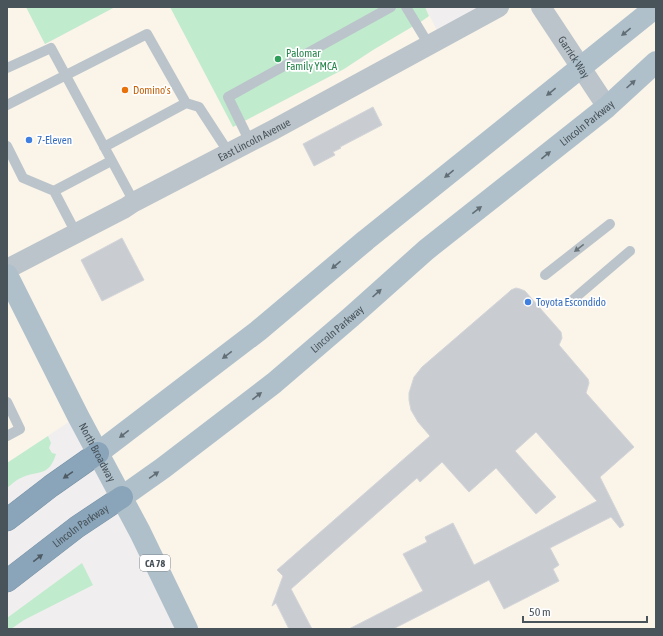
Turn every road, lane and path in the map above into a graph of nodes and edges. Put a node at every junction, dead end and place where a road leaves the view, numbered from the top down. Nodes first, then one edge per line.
1 (391, 7) edge
2 (406, 7) edge
3 (499, 7) edge
4 (541, 7) edge
5 (656, 7) edge
6 (429, 45) junction
7 (656, 62) edge
8 (7, 68) edge
9 (581, 68) junction
10 (66, 75) junction
11 (186, 103) junction
12 (7, 105) edge
13 (607, 107) junction
14 (250, 142) junction
15 (7, 146) edge
16 (104, 147) junction
17 (229, 153) junction
18 (111, 160) junction
19 (11, 164) edge
20 (54, 191) junction
21 (134, 202) junction
22 (610, 224) dead end
23 (76, 233) junction
24 (630, 251) dead end
25 (7, 269) edge
26 (7, 275) edge
27 (545, 275) dead end
28 (569, 303) dead end
29 (7, 402) edge
30 (7, 436) edge
31 (98, 453) junction
32 (122, 497) junction
33 (7, 520) edge
34 (7, 582) edge
35 (188, 629) edge

1 - 14 lane
2 - 6 lane
3 - 6 street, East Lincoln Avenue
4 - 9 street, Garrick Way
5 -> 9 main road
6 - 14 street, East Lincoln Avenue
13 -> 7 main road, Lincoln Parkway
8 - 10 lane
9 - 13 street, Garrick Way
9 -> 31 main road
10 - 11 lane
10 - 12 lane
10 - 16 lane
11 - 16 lane
11 - 17 lane
32 -> 13 main road, Lincoln Parkway
14 - 17 street, East Lincoln Avenue
15 - 19 lane
16 - 18 lane
17 - 21 street, East Lincoln Avenue
18 - 20 lane
18 - 21 lane
19 - 20 lane
20 - 23 lane
21 - 23 street, East Lincoln Avenue
22 -> 27 lane
23 - 25 street, East Lincoln Avenue
24 - 28 lane
26 - 31 main road, North Broadway
29 - 30 lane
31 - 32 main road, North Broadway / CA 78
31 -> 33 highway
34 -> 32 highway, Lincoln Parkway
32 - 35 main road, North Broadway / CA 78

